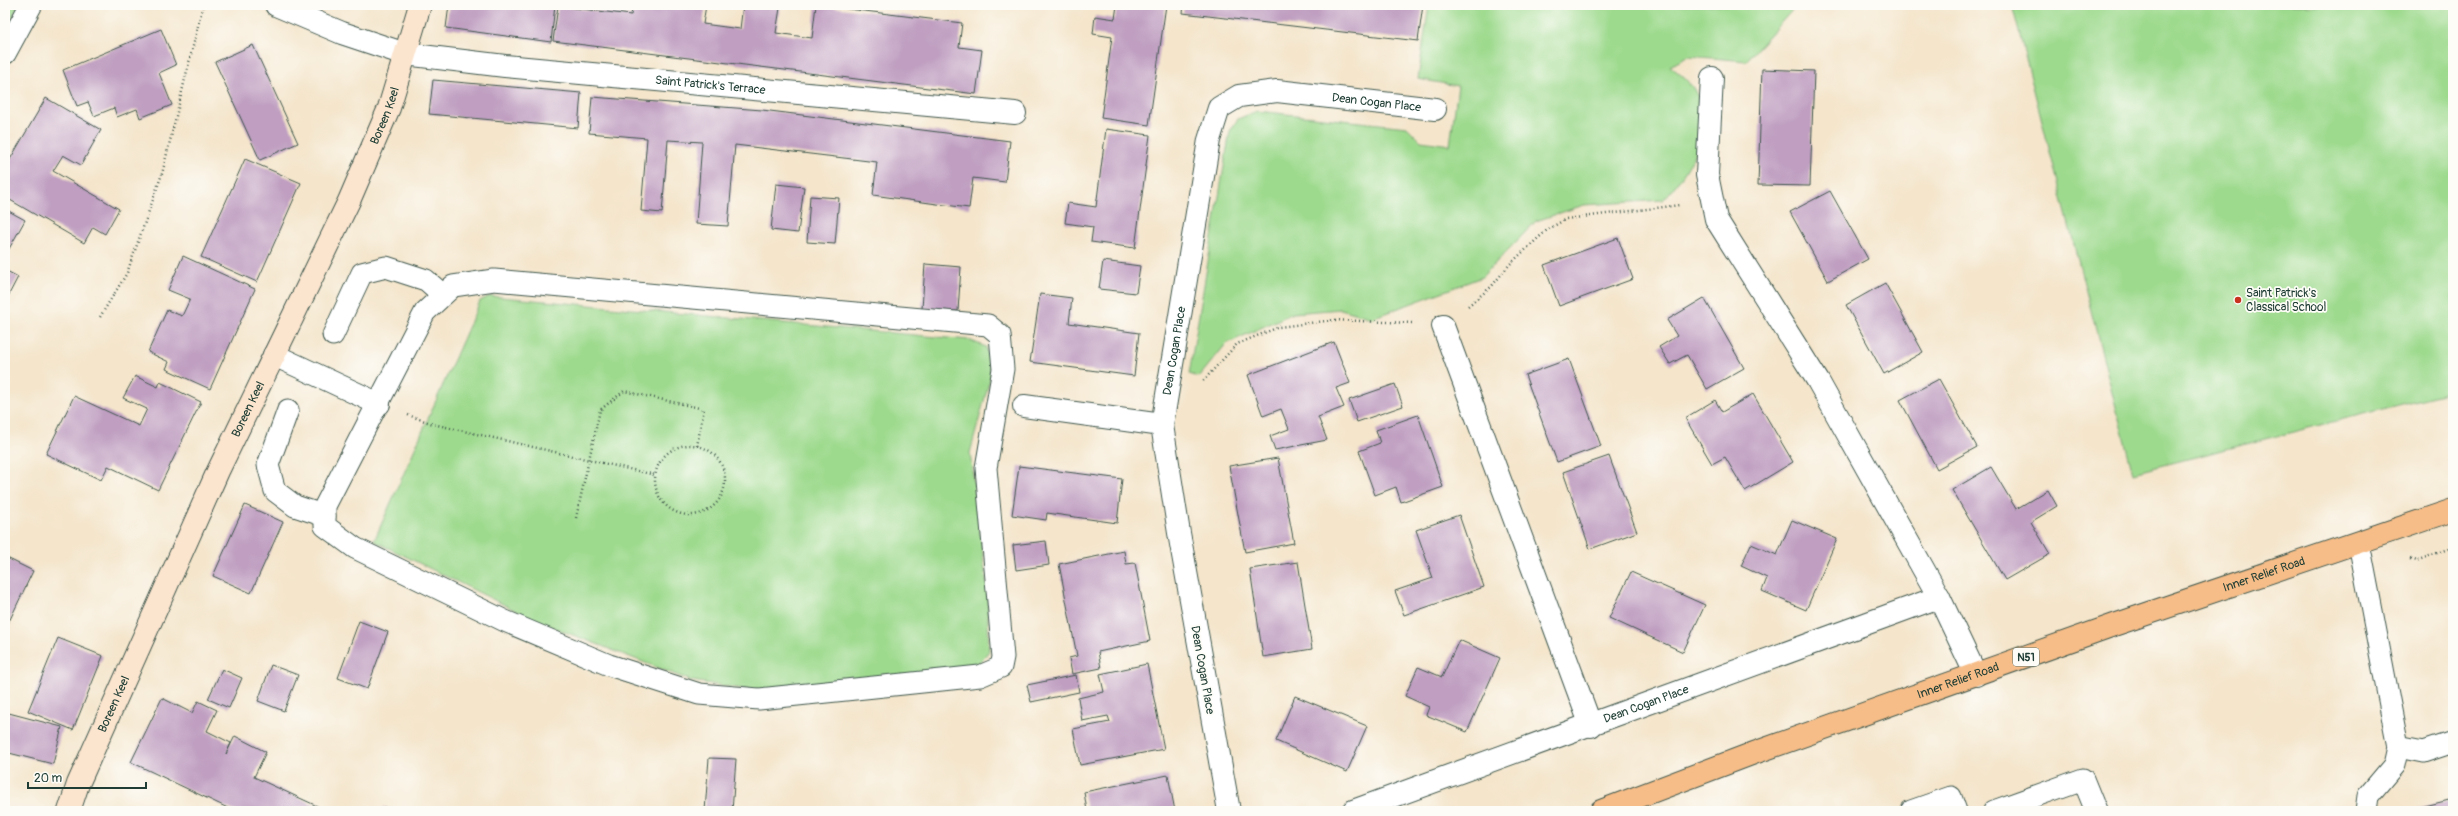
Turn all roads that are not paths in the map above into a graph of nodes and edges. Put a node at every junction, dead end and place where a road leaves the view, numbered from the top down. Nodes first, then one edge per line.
1 (31, 5) edge
2 (276, 5) edge
3 (420, 5) edge
4 (5, 53) edge
5 (405, 54) junction
6 (1712, 78) dead end
7 (1435, 109) dead end
8 (1015, 113) dead end
9 (443, 296) junction
10 (1443, 326) road end
11 (333, 335) dead end
12 (274, 356) junction
13 (379, 404) junction
14 (1024, 406) dead end
15 (288, 410) dead end
16 (1162, 425) junction
17 (2453, 510) edge
18 (325, 516) junction
19 (2359, 543) junction
20 (1939, 597) junction
21 (1976, 675) junction
22 (1591, 726) junction
23 (2453, 742) edge
24 (2398, 747) junction
25 (1623, 806) edge
26 (69, 811) edge
27 (1229, 811) edge
28 (1353, 811) edge
29 (1601, 811) edge
30 (1911, 811) edge
31 (1956, 811) edge
32 (1994, 811) edge
33 (2096, 811) edge
34 (2366, 811) edge

1 - 4 street
2 - 5 street, Saint Patrick's Terrace
3 - 5 street, Boreen Keel
5 - 8 street, Saint Patrick's Terrace
5 - 12 street, Boreen Keel
6 - 20 street
7 - 16 street, Dean Cogan Place
9 - 11 lane
9 - 13 lane
9 - 18 lane
10 - 22 street
12 - 13 street
12 - 26 street, Boreen Keel
13 - 18 lane
14 - 16 street
15 - 18 lane
16 - 27 street, Dean Cogan Place
17 - 19 main road, Inner Relief Road / N51
19 - 21 main road, Inner Relief Road / N51
19 - 24 lane
20 - 21 street
20 - 22 street, Dean Cogan Place
21 - 25 main road, Inner Relief Road / N51
22 - 28 street, Dean Cogan Place
23 - 24 lane
24 - 34 lane
25 - 29 main road, Inner Relief Road / N51
30 - 31 lane
32 - 33 lane

